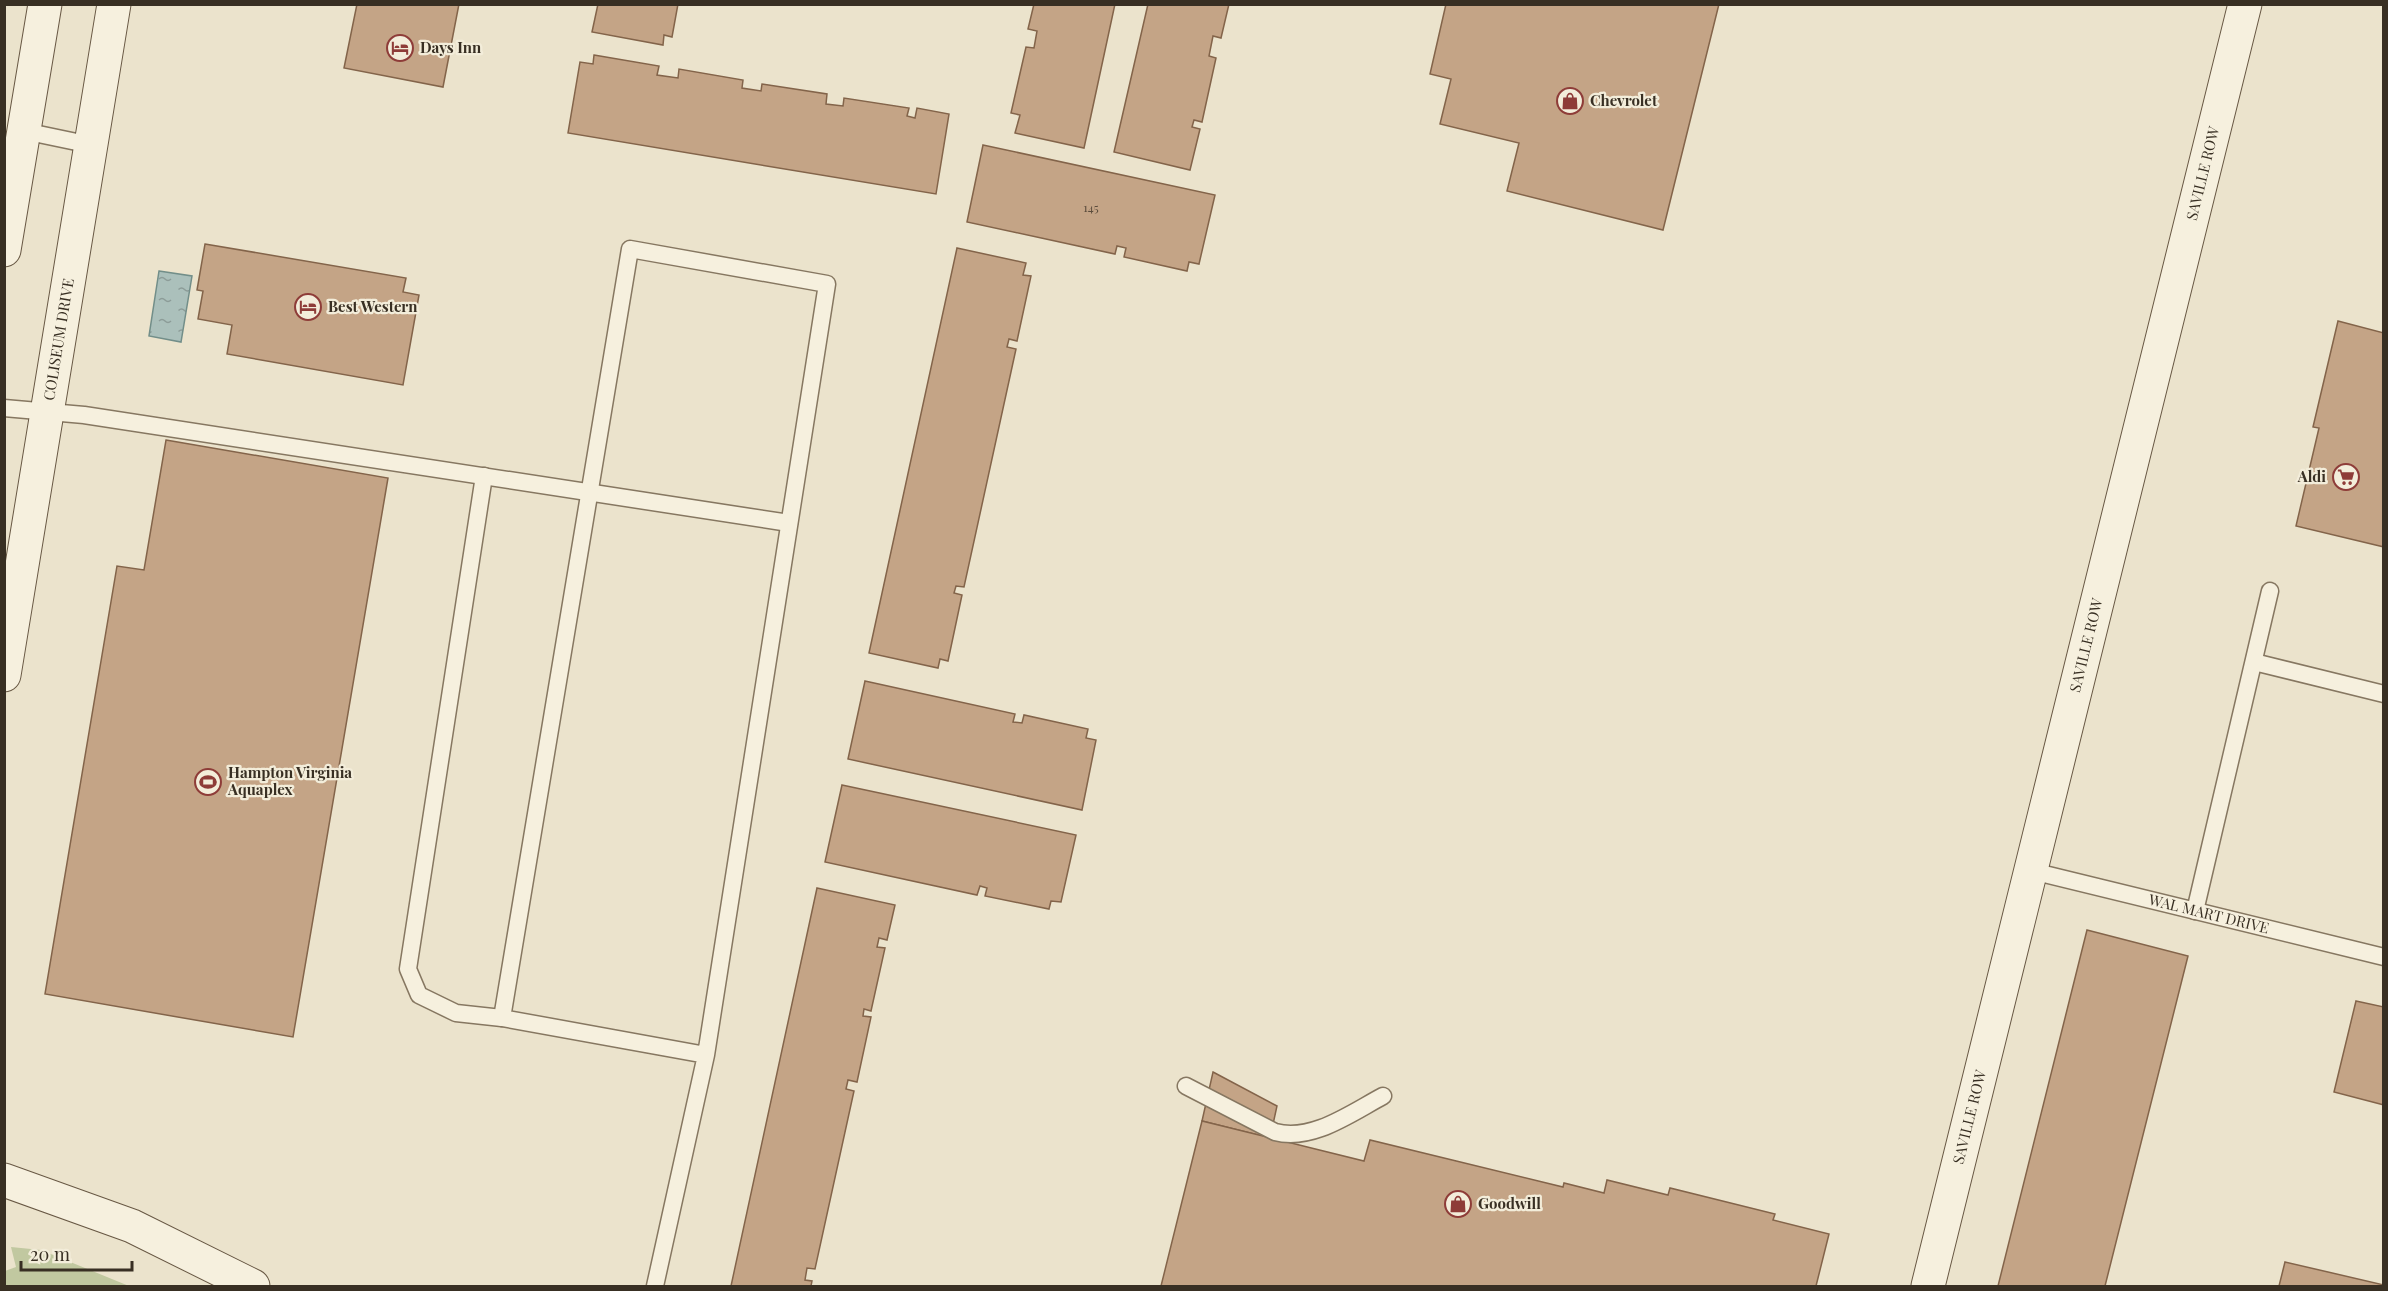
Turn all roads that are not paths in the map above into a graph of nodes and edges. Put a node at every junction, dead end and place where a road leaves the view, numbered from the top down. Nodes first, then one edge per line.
1 (45, 4) edge
2 (114, 4) edge
3 (2245, 4) edge
4 (24, 131) junction
5 (90, 145) junction
6 (4, 250) edge
7 (4, 408) edge
8 (47, 410) junction
9 (484, 476) junction
10 (590, 490) junction
11 (789, 523) junction
12 (15, 543) edge
13 (2270, 591) dead end
14 (2254, 662) junction
15 (4, 675) edge
16 (2384, 694) edge
17 (2032, 871) junction
18 (2194, 911) junction
19 (2384, 957) edge
20 (502, 1018) junction
21 (706, 1055) junction
22 (1186, 1086) dead end
23 (1383, 1096) dead end
24 (4, 1180) edge
25 (253, 1287) edge
26 (655, 1287) edge
27 (1928, 1287) edge

1 - 4 street
2 - 5 street, COLISEUM DRIVE
3 - 17 street, SAVILLE ROW
4 - 5 lane
4 - 6 street
5 - 8 street, COLISEUM DRIVE
7 - 8 lane
8 - 9 lane
8 - 12 street, COLISEUM DRIVE
9 - 10 lane
9 - 20 lane
10 - 11 lane
10 - 11 lane
10 - 20 lane
11 - 21 lane
12 - 15 street, COLISEUM DRIVE
13 - 14 lane
14 - 16 lane
14 - 18 lane
17 - 18 lane, WAL MART DRIVE
17 - 27 street, SAVILLE ROW
18 - 19 lane, WAL MART DRIVE
20 - 21 lane
21 - 26 lane
22 - 23 lane
24 - 25 street

